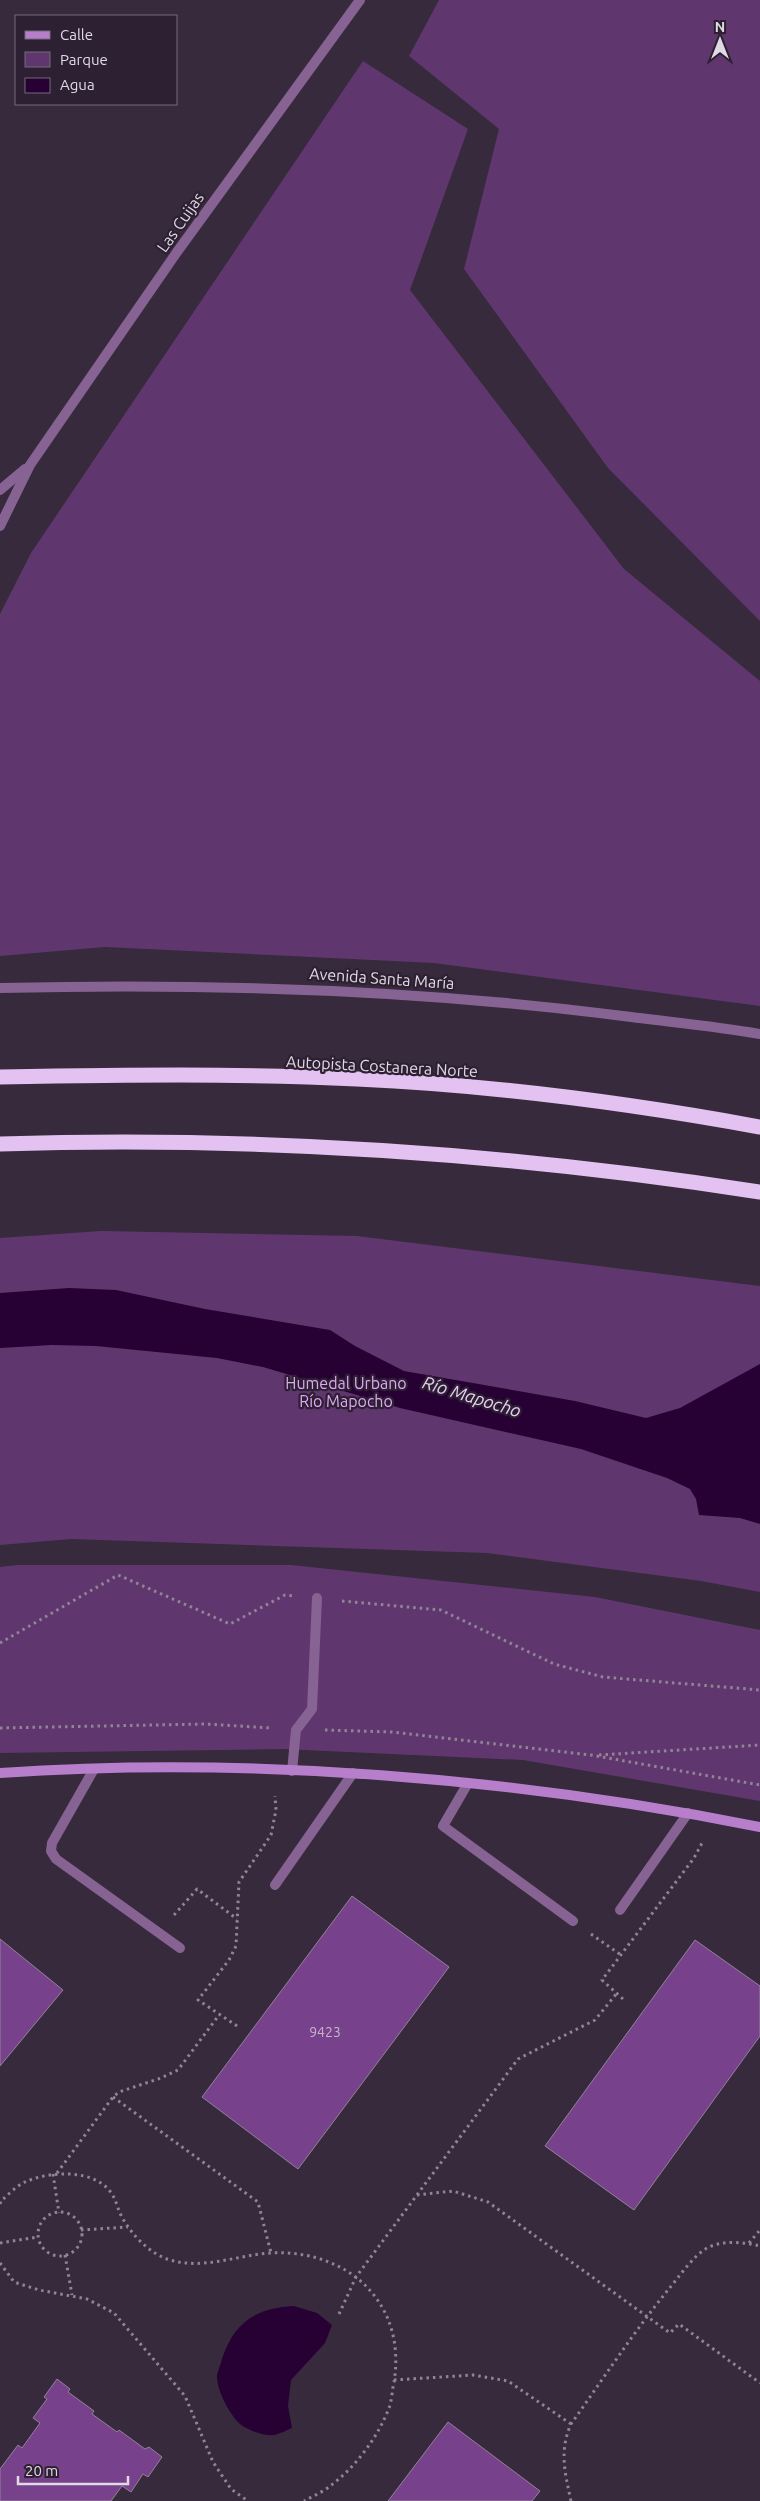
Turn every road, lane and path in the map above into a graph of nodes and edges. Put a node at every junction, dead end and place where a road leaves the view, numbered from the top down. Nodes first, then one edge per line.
1 (360, 0) edge
2 (30, 465) junction
3 (0, 490) edge
4 (0, 526) edge
5 (0, 988) edge
6 (760, 1034) edge
7 (0, 1077) edge
8 (760, 1127) edge
9 (0, 1144) edge
10 (760, 1192) edge
11 (317, 1598) junction
12 (0, 1643) edge
13 (760, 1690) edge
14 (0, 1728) edge
15 (296, 1730) junction
16 (760, 1745) edge
17 (591, 1755) junction
18 (94, 1769) junction
19 (292, 1771) junction
20 (0, 1773) edge
21 (354, 1773) junction
22 (468, 1783) junction
23 (760, 1785) edge
24 (267, 1796) dead end
25 (275, 1796) junction
26 (284, 1796) dead end
27 (688, 1813) junction
28 (760, 1827) edge
29 (672, 1838) junction
30 (702, 1843) junction
31 (712, 1845) dead end
32 (275, 1885) dead end
33 (620, 1910) dead end
34 (237, 1919) junction
35 (573, 1921) joint
36 (159, 1932) junction
37 (180, 1948) dead end
38 (621, 1955) junction
39 (617, 1993) junction
40 (623, 1999) dead end
41 (219, 2015) junction
42 (237, 2026) dead end
43 (113, 2097) junction
44 (55, 2174) junction
45 (416, 2196) junction
46 (0, 2204) edge
47 (59, 2213) junction
48 (129, 2227) junction
49 (82, 2230) junction
50 (760, 2230) edge
51 (38, 2237) junction
52 (0, 2243) edge
53 (749, 2243) junction
54 (760, 2246) edge
55 (272, 2253) junction
56 (65, 2255) junction
57 (0, 2263) edge
58 (356, 2277) junction
59 (72, 2295) junction
60 (339, 2314) dead end
61 (647, 2316) junction
62 (394, 2380) junction
63 (760, 2383) edge
64 (571, 2424) junction
65 (248, 2501) edge
66 (304, 2501) edge
67 (571, 2501) edge

1 - 2 street, Las Cuijas
2 - 3 street, Las Cuijas
2 - 4 street, Las Cuijas
5 - 6 street, Avenida Santa María
7 - 8 highway, Autopista Costanera Norte
9 - 10 highway
11 - 12 path
11 - 13 path
11 - 15 street
14 - 15 path
15 - 17 path
15 - 19 street
16 - 17 path
17 - 23 path
18 - 19 street
18 - 20 street
18 - 36 street
19 - 21 street
21 - 22 street
21 - 32 street
22 - 27 street
22 - 35 street
24 - 25 path
25 - 26 path
25 - 34 path
27 - 28 street
27 - 29 street
29 - 30 path
29 - 33 street
30 - 31 path
30 - 38 path
34 - 36 path
34 - 41 path
35 - 38 path
36 - 37 street
38 - 39 path
39 - 40 path
39 - 45 path
41 - 42 path
41 - 43 path
43 - 44 path
43 - 55 path
44 - 46 path
44 - 47 path
44 - 48 path
45 - 58 path
45 - 61 path
47 - 49 path
47 - 51 path
48 - 49 path
48 - 55 path
49 - 56 path
50 - 53 path
51 - 52 path
51 - 56 path
53 - 54 path
53 - 61 path
55 - 58 path
56 - 59 path
57 - 59 path
58 - 60 path
58 - 62 path
59 - 65 path
61 - 63 path
61 - 64 path
62 - 64 path
62 - 66 path
64 - 67 path

